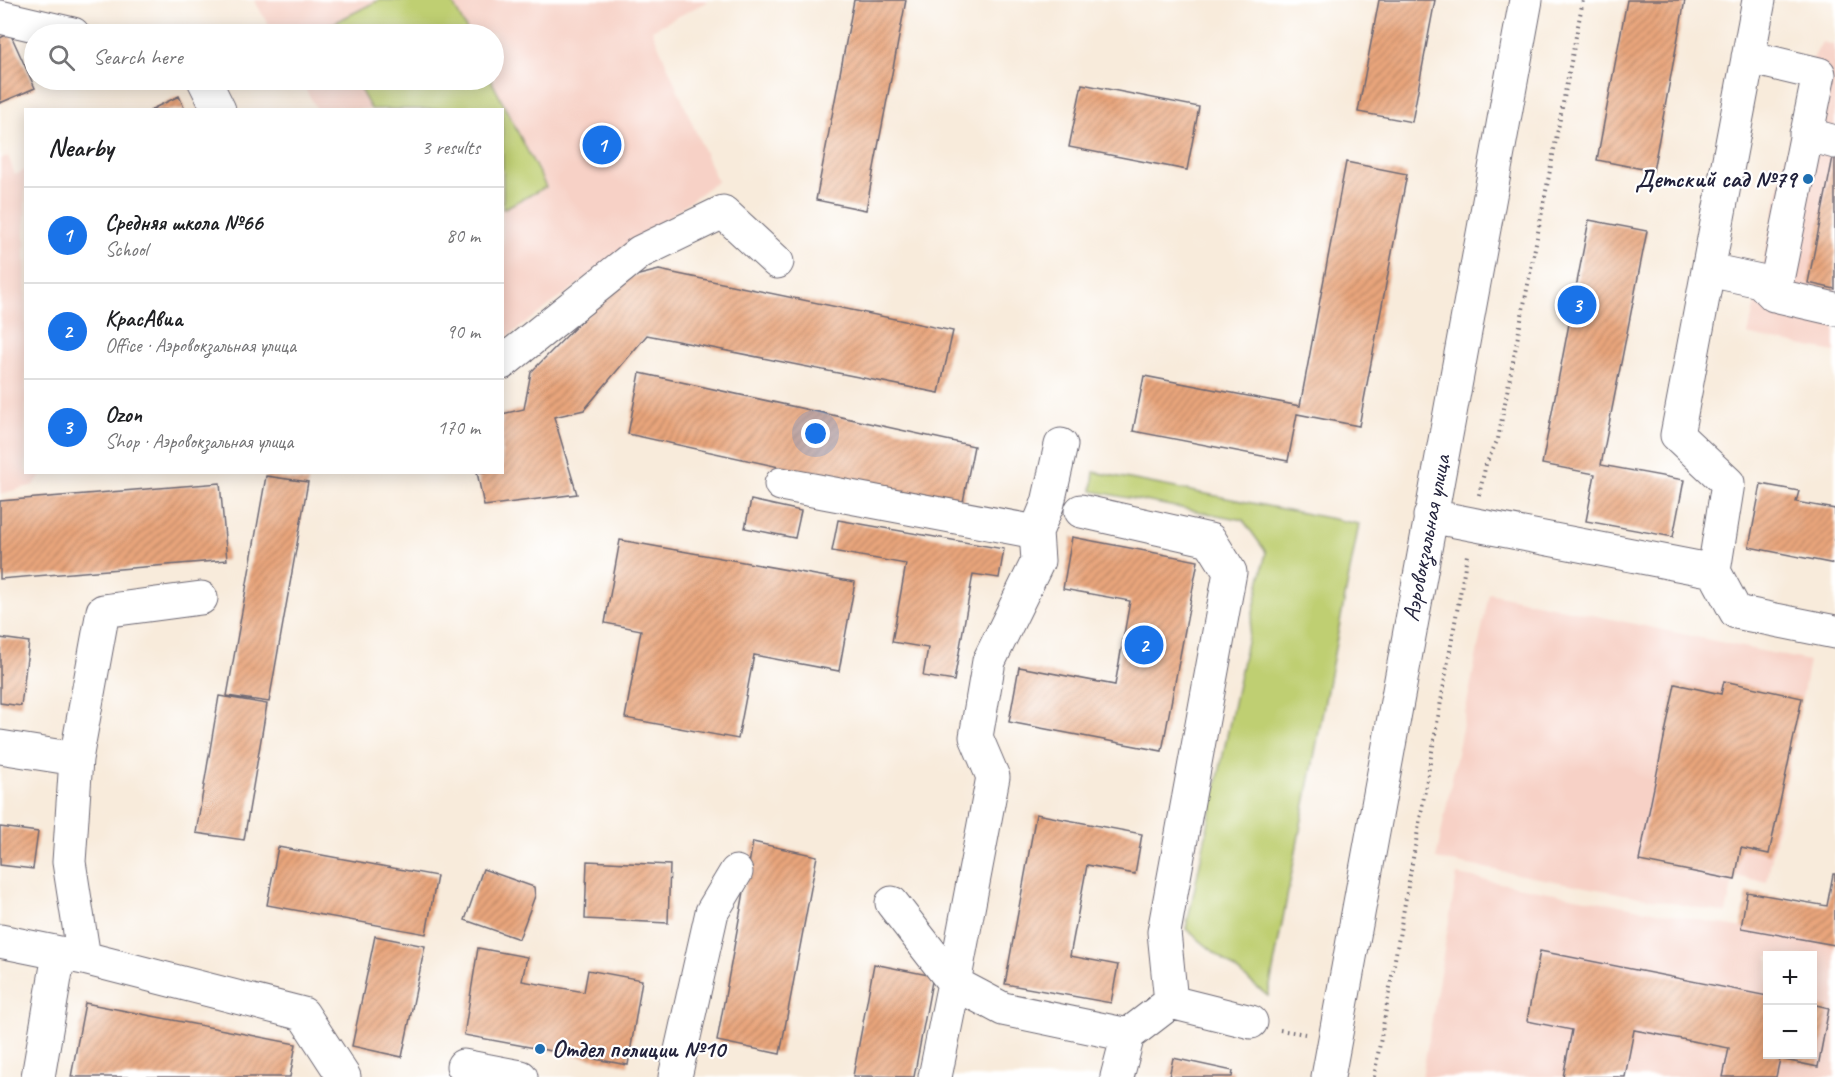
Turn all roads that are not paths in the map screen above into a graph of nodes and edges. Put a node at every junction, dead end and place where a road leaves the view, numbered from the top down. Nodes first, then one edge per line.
1 (1526, 0) edge
2 (1759, 0) edge
3 (0, 17) edge
4 (30, 24) edge
5 (1748, 57) junction
6 (209, 90) edge
7 (218, 108) edge
8 (1820, 138) edge
9 (777, 262) dead end
10 (1709, 270) junction
11 (1774, 296) junction
12 (1835, 309) edge
13 (504, 361) edge
14 (1061, 445) dead end
15 (781, 484) dead end
16 (1081, 511) dead end
17 (1430, 516) junction
18 (1036, 532) junction
19 (1714, 571) junction
20 (201, 598) dead end
21 (1835, 632) edge
22 (0, 747) edge
23 (76, 759) junction
24 (736, 872) dead end
25 (892, 903) dead end
26 (0, 941) edge
27 (72, 956) junction
28 (954, 983) junction
29 (1171, 1002) junction
30 (1251, 1023) road end
31 (1128, 1035) junction
32 (463, 1066) dead end
33 (38, 1077) edge
34 (344, 1077) edge
35 (521, 1077) edge
36 (675, 1077) edge
37 (935, 1077) edge
38 (1117, 1077) edge
39 (1328, 1077) edge

1 - 17 street, Аэровокзальная улица
2 - 5 street
3 - 4 street
5 - 8 street
5 - 10 street
6 - 7 street
8 - 11 street
9 - 13 street
10 - 11 street
10 - 19 street
11 - 12 street
14 - 18 street
15 - 18 street
16 - 29 street
17 - 19 street
17 - 39 street, Аэровокзальная улица
18 - 28 street
19 - 21 street
20 - 23 street
22 - 23 street
23 - 27 street
24 - 36 street
25 - 28 street
26 - 27 street
27 - 33 street
27 - 34 street
28 - 31 street
28 - 37 street
29 - 30 street
29 - 31 street
31 - 38 street
32 - 35 street

